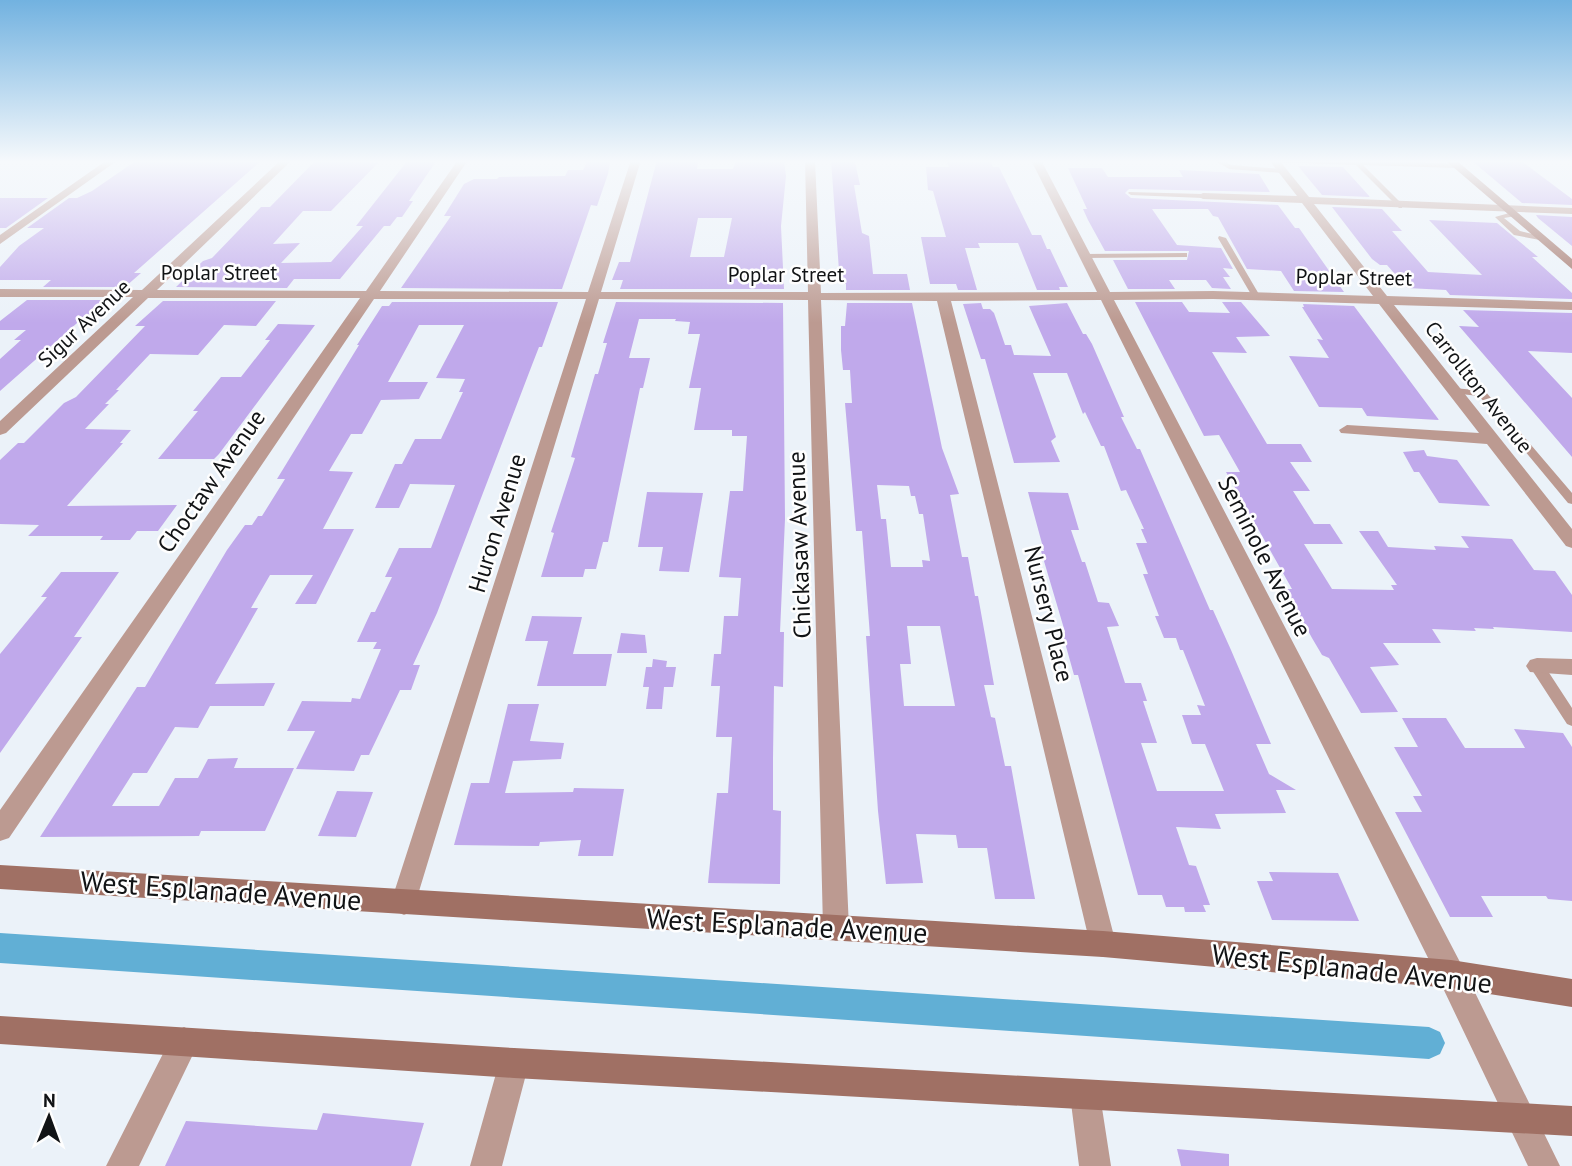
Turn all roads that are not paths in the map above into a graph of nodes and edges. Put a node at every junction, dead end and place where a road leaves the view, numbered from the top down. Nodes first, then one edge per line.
1 (36, 214) edge
2 (230, 214) edge
3 (425, 214) edge
4 (619, 214) edge
5 (812, 214) edge
6 (1064, 214) edge
7 (1317, 214) edge
8 (1513, 214) edge
9 (1222, 238) dead end
10 (0, 240) edge
11 (1184, 255) dead end
12 (1085, 256) junction
13 (1572, 265) edge
14 (0, 293) edge
15 (147, 293) junction
16 (371, 293) junction
17 (594, 294) junction
18 (814, 296) junction
19 (1105, 296) junction
20 (1256, 296) junction
21 (943, 297) junction
22 (1383, 299) junction
23 (1572, 306) edge
24 (1454, 391) junction
25 (0, 430) edge
26 (1347, 430) dead end
27 (1490, 439) junction
28 (1572, 500) edge
29 (1570, 537) edge
30 (1537, 666) joint
31 (1572, 667) edge
32 (1572, 720) edge
33 (0, 831) edge
34 (0, 877) edge
35 (404, 901) junction
36 (836, 928) junction
37 (1103, 944) junction
38 (1451, 974) junction
39 (1572, 993) edge
40 (0, 1030) edge
41 (184, 1042) junction
42 (514, 1063) junction
43 (1085, 1094) junction
44 (1522, 1117) junction
45 (1572, 1121) edge
46 (122, 1166) edge
47 (486, 1166) edge
48 (1096, 1166) edge
49 (1544, 1166) edge

1 - 10 street
2 - 15 street, Sigur Avenue
3 - 16 street, Choctaw Avenue
4 - 17 street, Huron Avenue
5 - 18 street, Chickasaw Avenue
6 - 12 street, Seminole Avenue
7 - 22 street, Carrollton Avenue
8 - 13 main road
9 - 20 lane
11 - 12 lane
12 - 19 street, Seminole Avenue
14 - 15 street, Poplar Street
15 - 16 street, Poplar Street
15 - 25 street, Sigur Avenue
16 - 17 street, Poplar Street
16 - 33 street, Choctaw Avenue
17 - 18 street, Poplar Street
17 - 35 street, Huron Avenue
18 - 21 street, Poplar Street
18 - 36 street, Chickasaw Avenue
19 - 20 street, Poplar Street
19 - 21 street, Poplar Street
19 - 38 street, Seminole Avenue
20 - 22 street, Poplar Street
21 - 37 street, Nursery Place
22 - 23 street, Poplar Street
22 - 24 street, Carrollton Avenue
24 - 27 street, Carrollton Avenue
24 - 28 lane
26 - 27 street
27 - 29 street, Carrollton Avenue
30 - 31 street
30 - 32 lane
34 - 35 main road, West Esplanade Avenue
35 - 36 main road, West Esplanade Avenue
36 - 37 main road, West Esplanade Avenue
37 - 38 main road, West Esplanade Avenue
38 - 39 main road, West Esplanade Avenue
38 - 44 street, Seminole Avenue
40 - 41 main road
41 - 42 main road
41 - 46 street
42 - 43 main road
42 - 47 street
43 - 44 main road
43 - 48 street
44 - 45 main road
44 - 49 street, Seminole Avenue

